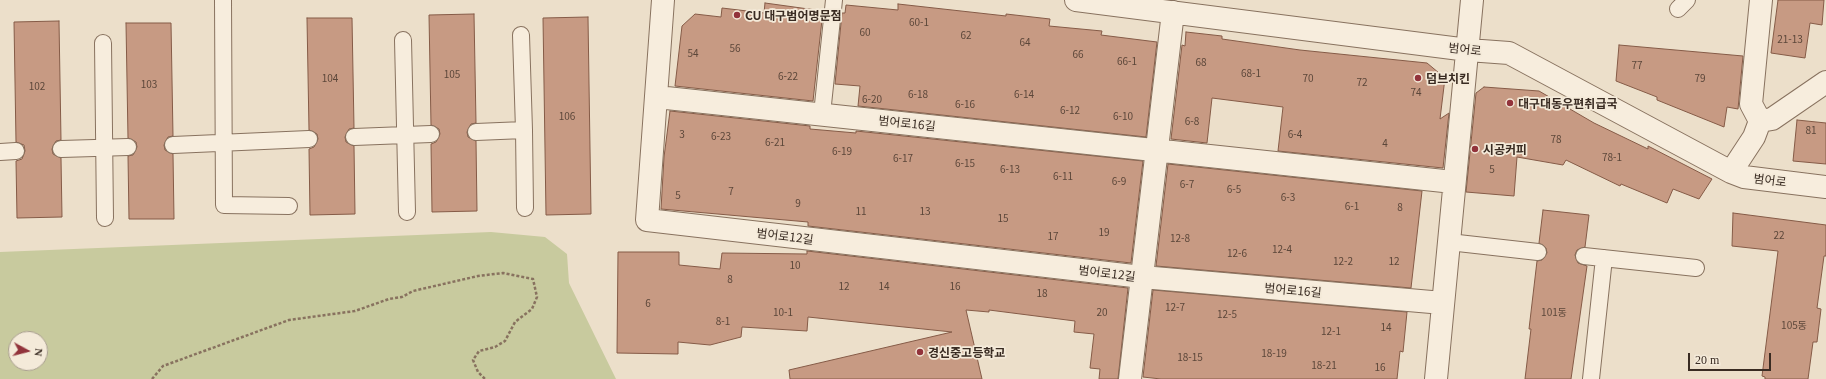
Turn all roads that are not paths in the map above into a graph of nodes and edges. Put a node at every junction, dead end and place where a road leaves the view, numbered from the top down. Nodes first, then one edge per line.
1 (223, 0) edge
2 (663, 0) edge
3 (834, 0) edge
4 (1076, 0) edge
5 (1472, 0) edge
6 (1761, 0) edge
7 (1173, 12) junction
8 (521, 35) dead end
9 (403, 40) dead end
10 (103, 43) dead end
11 (1468, 50) junction
12 (1826, 82) edge
13 (657, 96) junction
14 (822, 114) junction
15 (1760, 121) junction
16 (524, 130) junction
17 (476, 132) dead end
18 (431, 134) dead end
19 (405, 135) junction
20 (354, 137) dead end
21 (309, 139) dead end
22 (224, 143) junction
23 (173, 145) dead end
24 (128, 147) dead end
25 (105, 148) junction
26 (61, 150) dead end
27 (1157, 150) junction
28 (1731, 172) junction
29 (1454, 182) junction
30 (1826, 187) edge
31 (289, 206) dead end
32 (525, 208) dead end
33 (407, 212) dead end
34 (105, 218) dead end
35 (1449, 242) junction
36 (1538, 252) dead end
37 (1584, 256) dead end
38 (1604, 258) junction
39 (1696, 268) dead end
40 (1142, 277) junction
41 (1443, 303) junction
42 (1130, 379) edge
43 (1436, 379) edge
44 (1591, 379) edge

1 - 22 lane
2 - 13 street, 범어로12길
3 - 14 lane
4 - 7 street, 범어로
5 - 11 street
6 - 15 street
7 - 11 street, 범어로
7 - 27 street
8 - 16 lane
9 - 19 lane
10 - 25 lane
11 - 28 street, 범어로
11 - 29 street
12 - 15 street
13 - 14 street, 범어로16길
13 - 40 street, 범어로12길
14 - 27 street, 범어로16길
15 - 28 street
16 - 17 lane
16 - 32 lane
18 - 19 lane
19 - 20 lane
19 - 33 lane
21 - 22 lane
22 - 23 lane
22 - 31 lane
24 - 25 lane
25 - 26 lane
25 - 34 lane
27 - 29 street, 범어로16길
27 - 40 street
28 - 30 street, 범어로
29 - 35 street
35 - 36 lane
35 - 41 street
37 - 38 lane
38 - 39 lane
38 - 44 lane
40 - 41 street, 범어로16길
40 - 42 street
41 - 43 street

